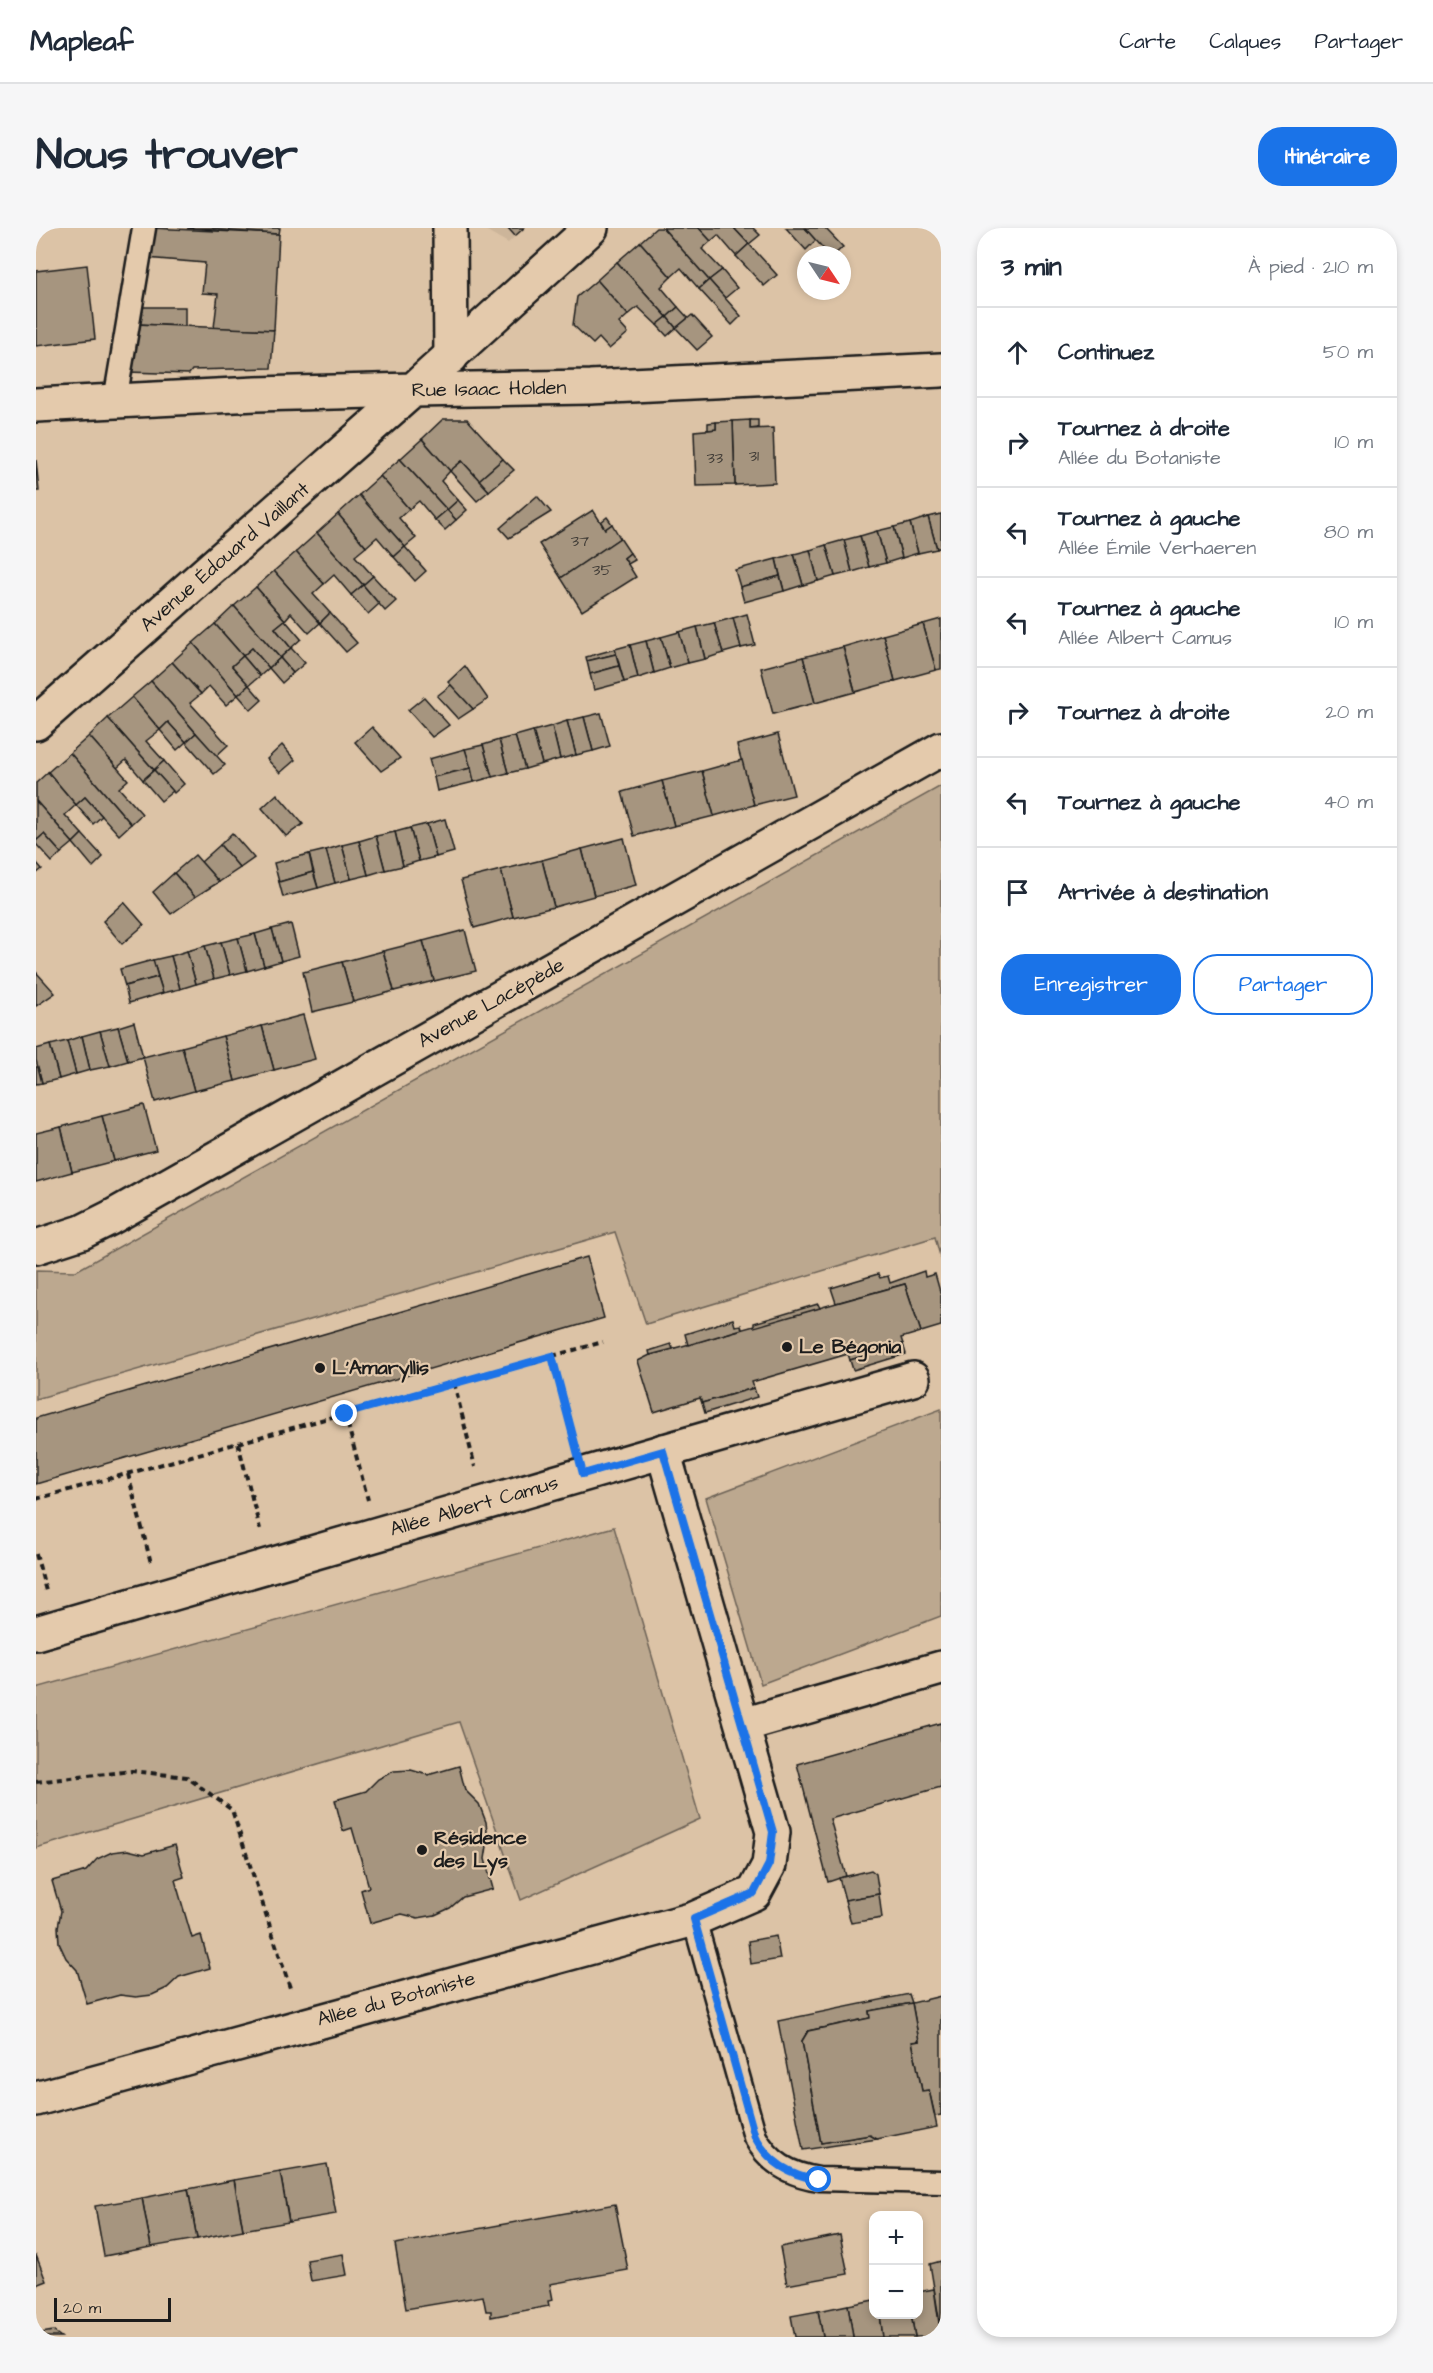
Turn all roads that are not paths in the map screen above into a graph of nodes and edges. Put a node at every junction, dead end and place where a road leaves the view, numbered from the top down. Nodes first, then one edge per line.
1 (144, 228) edge
2 (450, 228) edge
3 (591, 228) edge
4 (451, 357) junction
5 (941, 370) edge
6 (413, 390) junction
7 (115, 401) junction
8 (36, 405) edge
9 (36, 723) edge
10 (941, 749) edge
11 (36, 1247) edge
12 (913, 1379) dead end
13 (663, 1451) junction
14 (36, 1633) edge
15 (941, 1668) edge
16 (743, 1725) junction
17 (694, 1919) junction
18 (36, 2099) edge
19 (941, 2182) edge

1 - 7 lane
2 - 4 street
3 - 4 street, Avenue Édouard Vaillant
4 - 6 street, Avenue Édouard Vaillant
5 - 6 street, Rue Isaac Holden
6 - 7 street, Rue Isaac Holden
6 - 9 street, Avenue Édouard Vaillant
7 - 8 street, Rue Isaac Holden
10 - 11 street, Avenue Lacépède
12 - 13 street, Allée Albert Camus
13 - 14 street, Allée Albert Camus
13 - 16 street
15 - 16 street
16 - 17 street, Allée du Botaniste
17 - 18 street, Allée du Botaniste
17 - 19 lane

